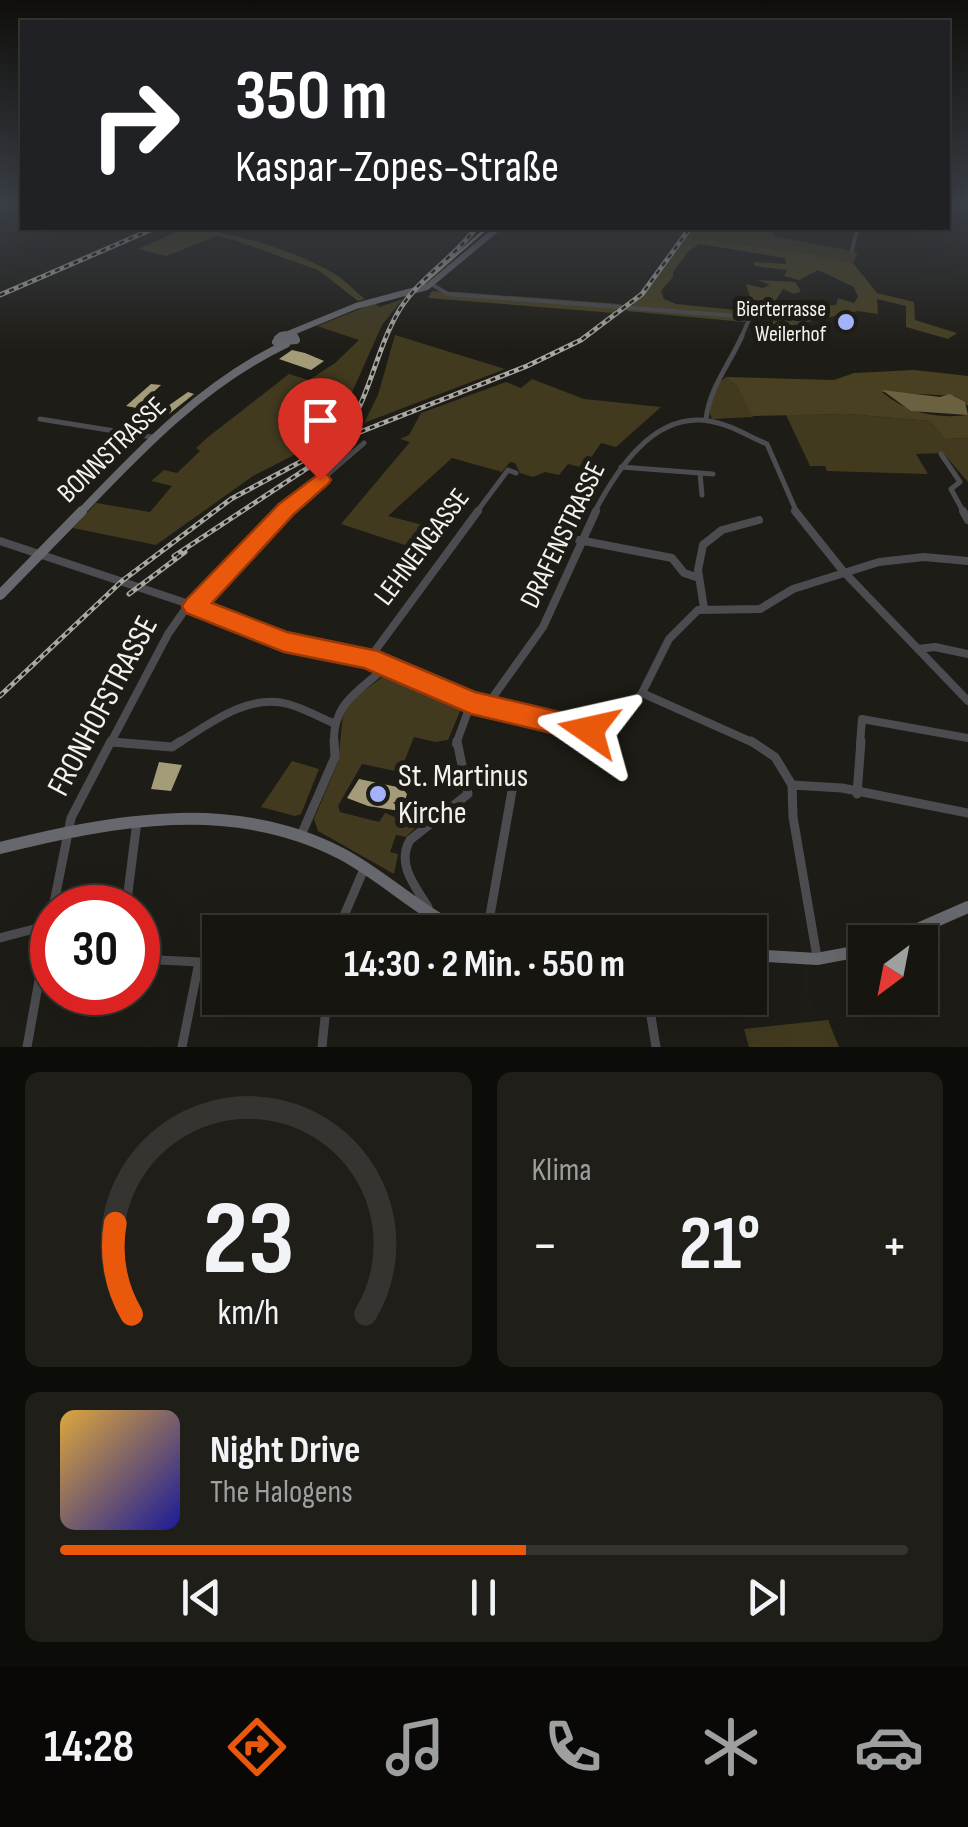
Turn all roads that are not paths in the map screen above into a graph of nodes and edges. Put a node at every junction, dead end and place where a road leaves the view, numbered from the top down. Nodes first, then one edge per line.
1 (468, 253) edge
2 (431, 284) junction
3 (295, 333) joint
4 (281, 343) joint
5 (40, 419) dead end
6 (706, 420) junction
7 (152, 437) junction
8 (364, 443) dead end
9 (941, 454) dead end
10 (621, 467) junction
11 (516, 472) dead end
12 (700, 473) junction
13 (712, 474) dead end
14 (702, 495) dead end
15 (759, 520) dead end
16 (968, 520) edge
17 (579, 540) junction
18 (0, 541) edge
19 (40, 553) junction
20 (968, 560) edge
21 (843, 571) junction
22 (699, 578) junction
23 (0, 594) edge
24 (192, 605) junction
25 (704, 608) junction
26 (918, 650) junction
27 (968, 654) edge
28 (368, 659) junction
29 (388, 666) junction
30 (642, 693) junction
31 (968, 700) edge
32 (471, 703) junction
33 (488, 704) junction
34 (333, 723) junction
35 (968, 738) edge
36 (112, 742) junction
37 (515, 774) dead end
38 (789, 780) junction
39 (856, 794) junction
40 (968, 814) edge
41 (138, 820) junction
42 (66, 832) junction
43 (302, 833) junction
44 (0, 848) edge
45 (365, 868) junction
46 (57, 885) edge
47 (129, 885) edge
48 (968, 907) edge
49 (344, 915) edge
50 (427, 915) edge
51 (430, 915) edge
52 (490, 915) edge
53 (927, 925) edge
54 (30, 930) edge
55 (0, 938) edge
56 (848, 953) edge
57 (767, 956) edge
58 (818, 958) junction
59 (160, 960) edge
60 (199, 962) junction
61 (202, 962) edge
62 (33, 1015) edge
63 (325, 1015) edge
64 (651, 1015) edge
65 (27, 1047) edge
66 (182, 1047) edge
67 (322, 1047) edge
68 (656, 1047) edge

1 - 2 main road
2 - 3 main road
2 - 6 street
3 - 4 main road
4 - 7 main road, BONNSTRASSE
5 - 7 street
6 - 10 street, DRAFENSTRASSE
6 - 21 street
7 - 19 main road, BONNSTRASSE
8 - 24 street, FRONHOFSTRASSE
9 - 16 street
10 - 12 street
10 - 17 street, DRAFENSTRASSE
11 - 28 street, LEHNENGASSE
12 - 13 street
12 - 14 street
15 - 22 street
17 - 22 street
17 - 33 street, DRAFENSTRASSE
18 - 19 street
19 - 23 main road, BONNSTRASSE
19 - 24 street
20 - 21 street
21 - 25 street
21 - 26 street
22 - 25 street
24 - 28 street
24 - 36 street, FRONHOFSTRASSE
25 - 30 street
26 - 27 street
26 - 31 street
28 - 29 street
29 - 32 street
29 - 34 street
30 - 33 street
30 - 38 street
32 - 33 street
32 - 51 street
34 - 36 street
34 - 43 street
35 - 39 street
36 - 42 street, FRONHOFSTRASSE
37 - 52 street
38 - 39 street
38 - 58 street
39 - 40 street
41 - 42 main road
41 - 43 main road
41 - 47 street
42 - 44 main road
42 - 46 street, FRONHOFSTRASSE
43 - 45 main road
45 - 49 street
45 - 50 main road
48 - 53 main road
54 - 55 street
56 - 58 main road
57 - 58 main road
59 - 60 street
60 - 61 street
60 - 66 street
62 - 65 street, FRONHOFSTRASSE
63 - 67 street
64 - 68 street

